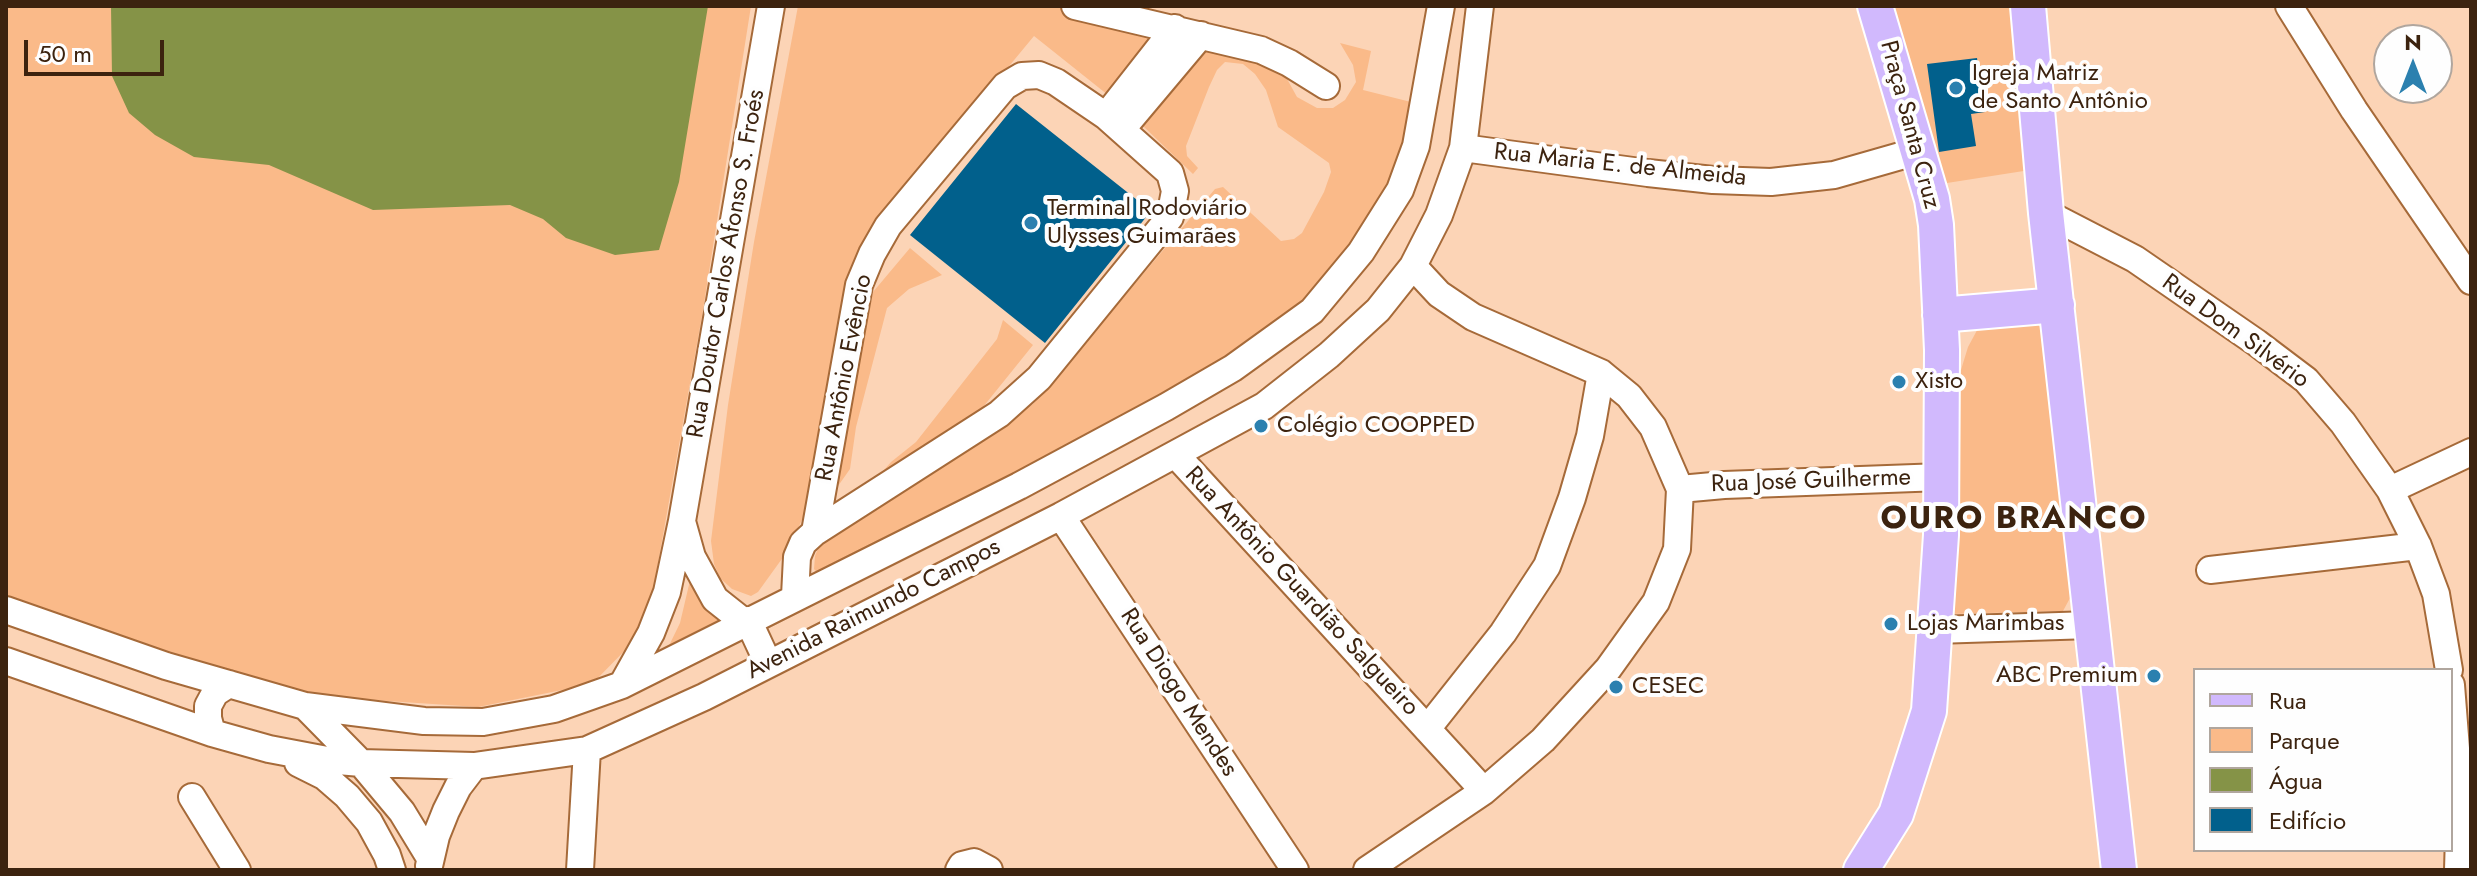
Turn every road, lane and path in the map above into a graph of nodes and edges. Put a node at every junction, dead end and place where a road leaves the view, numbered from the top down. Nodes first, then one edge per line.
1 (771, 6) edge
2 (1075, 6) edge
3 (1441, 6) edge
4 (1480, 6) edge
5 (1875, 6) edge
6 (2028, 6) edge
7 (2289, 6) edge
8 (1175, 28) junction
9 (1201, 35) junction
10 (1326, 86) dead end
11 (1424, 101) junction
12 (1469, 114) junction
13 (1114, 122) junction
14 (1463, 148) junction
15 (1918, 151) junction
16 (2046, 213) junction
17 (1413, 266) junction
18 (2468, 270) edge
19 (2057, 305) junction
20 (1940, 315) junction
21 (1601, 373) junction
22 (2471, 452) edge
23 (1176, 455) junction
24 (1942, 477) junction
25 (1680, 489) junction
26 (2390, 490) junction
27 (1061, 516) junction
28 (682, 521) junction
29 (815, 532) junction
30 (2418, 546) junction
31 (2210, 570) dead end
32 (795, 596) junction
33 (6, 610) edge
34 (746, 621) junction
35 (2091, 625) junction
36 (1935, 630) junction
37 (6, 661) edge
38 (768, 663) junction
39 (2449, 668) edge
40 (229, 684) junction
41 (622, 685) junction
42 (305, 706) junction
43 (2453, 710) edge
44 (1427, 729) junction
45 (212, 733) junction
46 (269, 749) junction
47 (587, 750) junction
48 (361, 763) junction
49 (474, 766) junction
50 (1484, 791) junction
51 (192, 797) dead end
52 (429, 864) edge
53 (237, 870) edge
54 (392, 870) edge
55 (580, 870) edge
56 (959, 870) edge
57 (989, 870) edge
58 (1295, 870) edge
59 (1367, 870) edge
60 (1861, 870) edge
61 (2119, 870) edge
62 (2458, 870) edge

1 - 28 street, Rua Doutor Carlos Afonso S. Froés
2 - 8 street
3 - 11 street, Avenida Raimundo Campos
4 - 12 street, Avenida Raimundo Campos
5 - 15 main road, Praça Santa Cruz
6 - 16 main road
7 - 18 street
8 - 9 street
8 - 13 street
9 - 10 street
9 - 13 street
11 - 12 street
11 - 32 street, Avenida Raimundo Campos
12 - 14 street, Avenida Raimundo Campos
13 - 29 street, Rua Antônio Evêncio
13 - 29 street, Rua Antônio Evêncio
14 - 15 street, Rua Maria E. de Almeida
14 - 17 street, Avenida Raimundo Campos
15 - 20 main road, Praça Santa Cruz
16 - 19 main road
16 - 26 street, Rua Dom Silvério
17 - 21 street, Rua José Guilherme
17 - 23 street, Avenida Raimundo Campos
19 - 20 main road
19 - 35 main road
20 - 24 main road, Praça Santa Cruz
21 - 25 street, Rua José Guilherme
21 - 44 street, Rua Antônio Guardião Salgueiro
22 - 26 street
23 - 27 street, Avenida Raimundo Campos
23 - 44 street, Rua Antônio Guardião Salgueiro
24 - 25 street, Rua José Guilherme
24 - 36 main road, Praça Santa Cruz
25 - 50 street, Rua José Guilherme
26 - 30 street, Rua Dom Silvério
27 - 38 street, Avenida Raimundo Campos
27 - 58 street, Rua Diogo Mendes
28 - 34 street
28 - 41 street, Rua Doutor Carlos Afonso S. Froés
29 - 32 street, Rua Antônio Evêncio
30 - 31 street
30 - 39 street, Rua Dom Silvério
32 - 34 street, Avenida Raimundo Campos
33 - 40 street, Avenida Raimundo Campos
34 - 38 street
34 - 41 street, Avenida Raimundo Campos
35 - 36 street
35 - 61 main road
36 - 60 main road, Praça Santa Cruz
37 - 45 street, Avenida Raimundo Campos
38 - 47 street, Avenida Raimundo Campos
40 - 42 street, Avenida Raimundo Campos
40 - 45 street
41 - 42 street, Avenida Raimundo Campos
42 - 48 street
43 - 62 street
44 - 50 street, Rua Antônio Guardião Salgueiro
45 - 46 street, Avenida Raimundo Campos
46 - 48 street, Avenida Raimundo Campos
46 - 54 street
47 - 49 street, Avenida Raimundo Campos
47 - 55 street
48 - 49 street, Avenida Raimundo Campos
48 - 52 street
49 - 52 street
50 - 59 street, Rua José Guilherme
51 - 53 street
56 - 57 street

